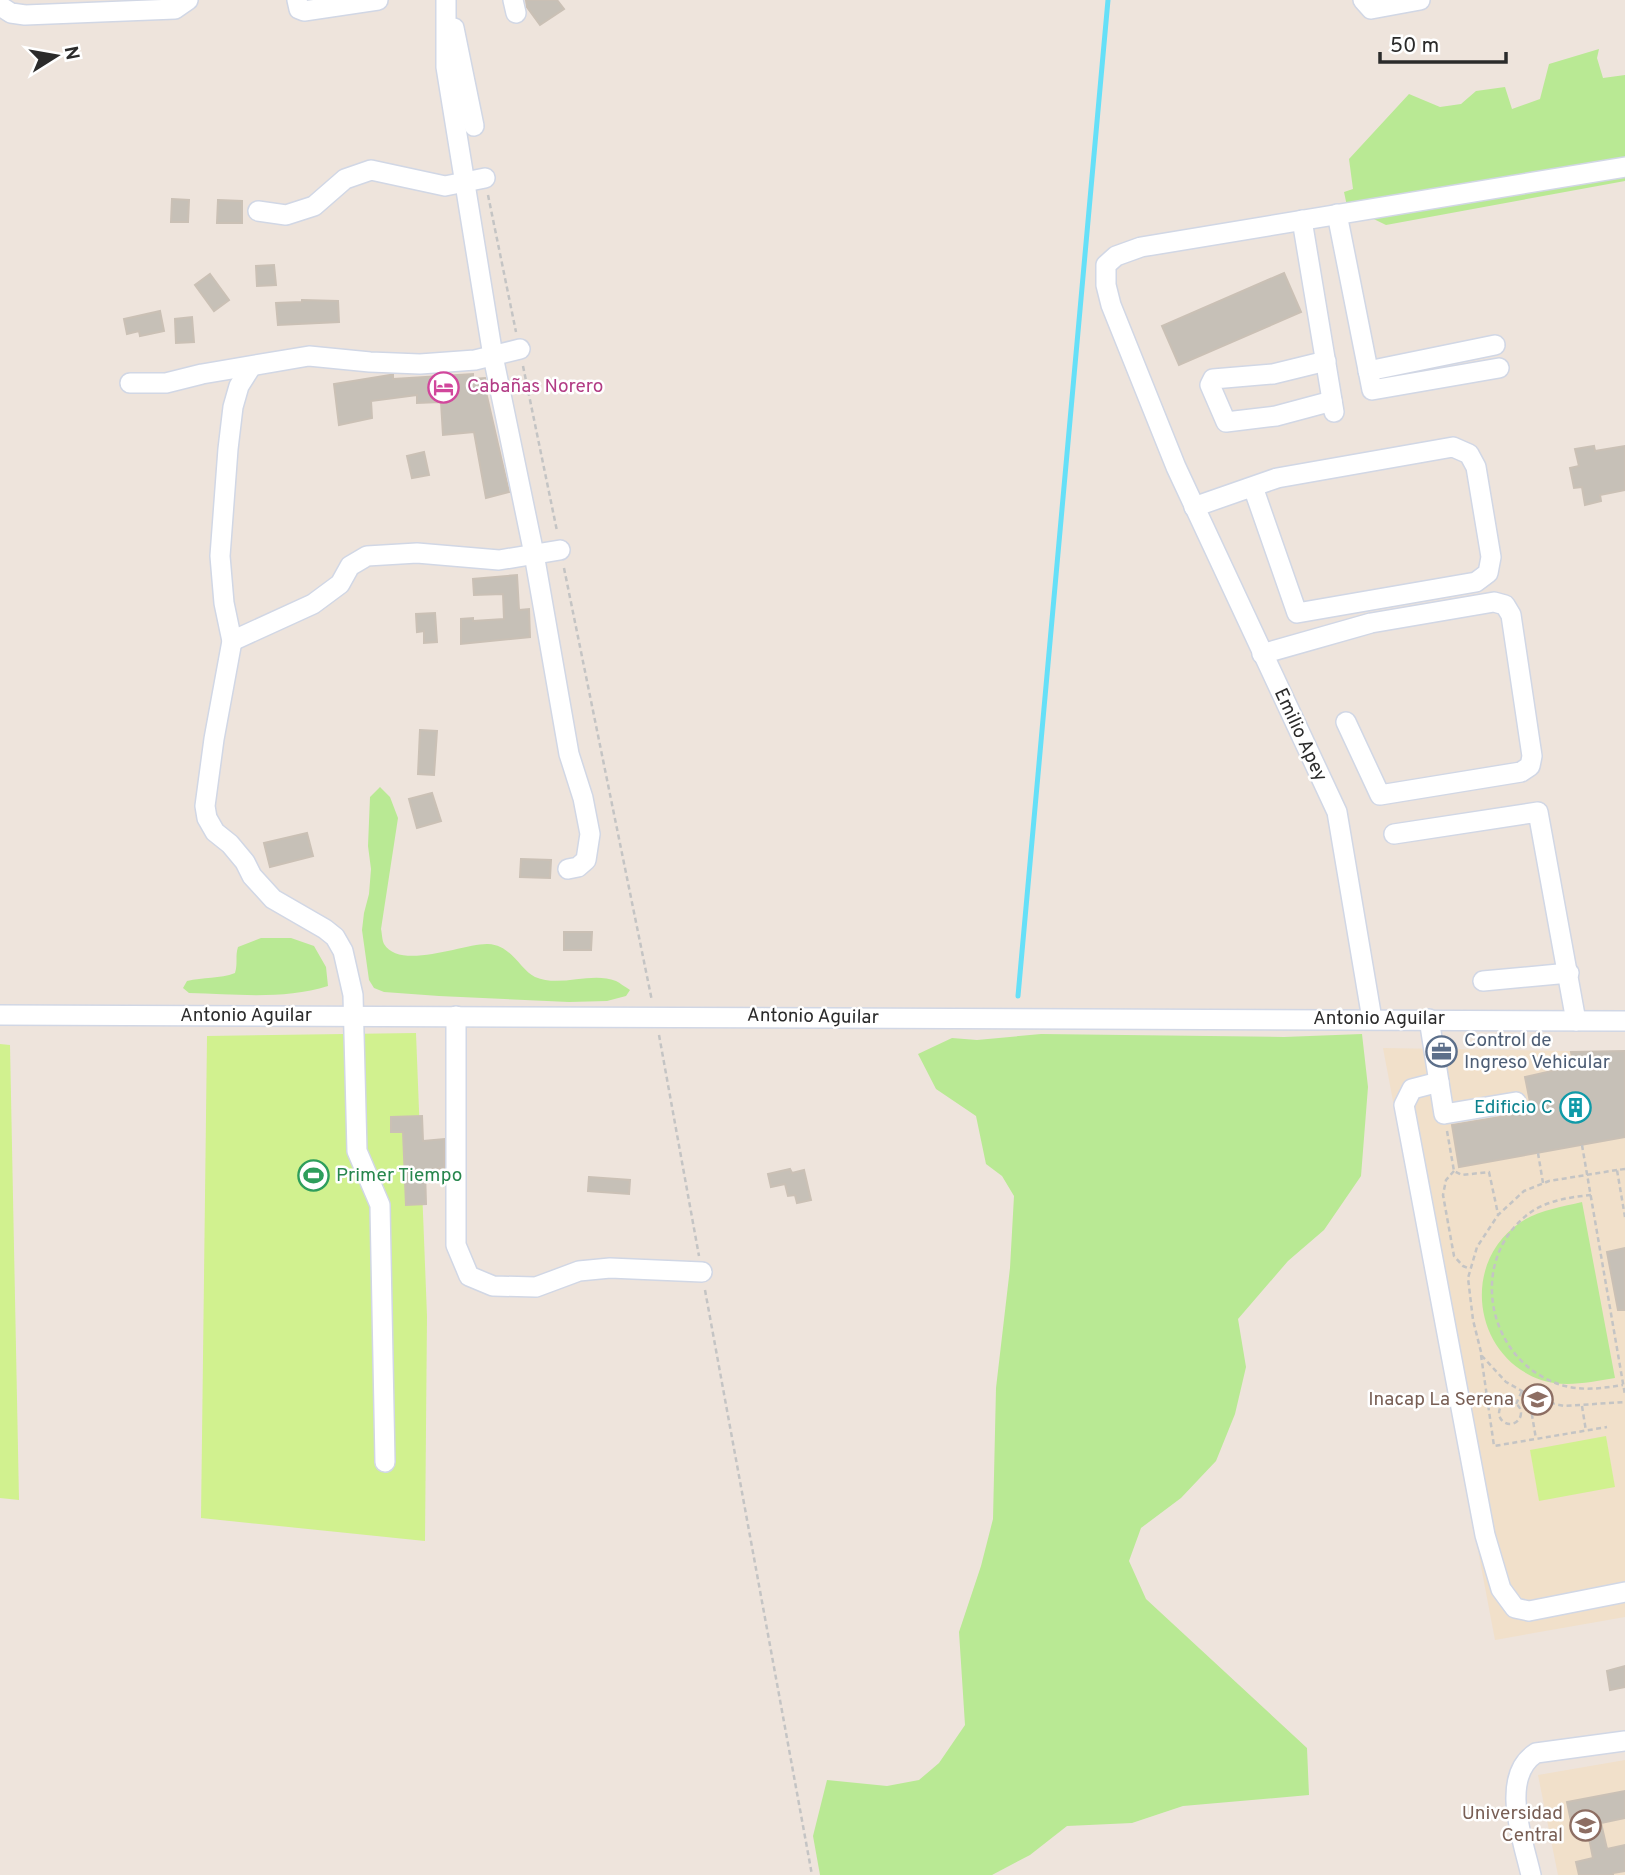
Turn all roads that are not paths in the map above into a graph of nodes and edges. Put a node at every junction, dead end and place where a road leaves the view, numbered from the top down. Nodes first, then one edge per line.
1 (188, 0) edge
2 (298, 0) edge
3 (448, 0) edge
4 (1363, 0) edge
5 (1420, 0) edge
6 (367, 1) edge
7 (0, 6) edge
8 (474, 126) dead end
9 (1625, 167) edge
10 (485, 178) dead end
11 (465, 182) junction
12 (258, 211) dead end
13 (1337, 214) junction
14 (1302, 220) junction
15 (1495, 345) dead end
16 (520, 349) dead end
17 (493, 356) junction
18 (1326, 361) junction
19 (251, 367) junction
20 (1499, 368) dead end
21 (1368, 371) junction
22 (130, 383) dead end
23 (1252, 487) junction
24 (1194, 507) junction
25 (560, 550) dead end
26 (534, 554) junction
27 (232, 641) junction
28 (1262, 654) junction
29 (1346, 722) dead end
30 (1394, 834) dead end
31 (568, 869) dead end
32 (1569, 973) junction
33 (1483, 981) dead end
34 (0, 1015) edge
35 (354, 1016) junction
36 (457, 1016) junction
37 (1372, 1019) junction
38 (1429, 1019) junction
39 (1576, 1021) junction
40 (1625, 1021) edge
41 (1439, 1082) junction
42 (1516, 1102) dead end
43 (702, 1272) dead end
44 (384, 1462) dead end
45 (1625, 1592) edge
46 (1625, 1741) edge
47 (1531, 1875) edge

1 - 7 street
2 - 6 street
3 - 8 street
3 - 11 street
4 - 5 street
9 - 13 street
10 - 11 street
11 - 12 street
11 - 17 street
13 - 14 street
13 - 21 street
14 - 18 street
14 - 24 street, Emilio Apey
15 - 21 street
16 - 17 street
17 - 19 street
17 - 26 street
18 - 18 street
19 - 22 street
19 - 27 street
20 - 21 street
23 - 23 street
23 - 24 street
24 - 28 street, Emilio Apey
25 - 26 street
26 - 27 street
26 - 31 street
27 - 35 street
28 - 29 street
28 - 37 street, Emilio Apey
30 - 32 street
32 - 33 street
32 - 39 street
34 - 35 street, Antonio Aguilar
35 - 36 street, Antonio Aguilar
35 - 44 street
36 - 37 street, Antonio Aguilar
36 - 43 street
37 - 38 street, Antonio Aguilar
38 - 39 street, Antonio Aguilar
38 - 41 street
39 - 40 street, Antonio Aguilar
41 - 42 street
41 - 45 street
46 - 47 street

